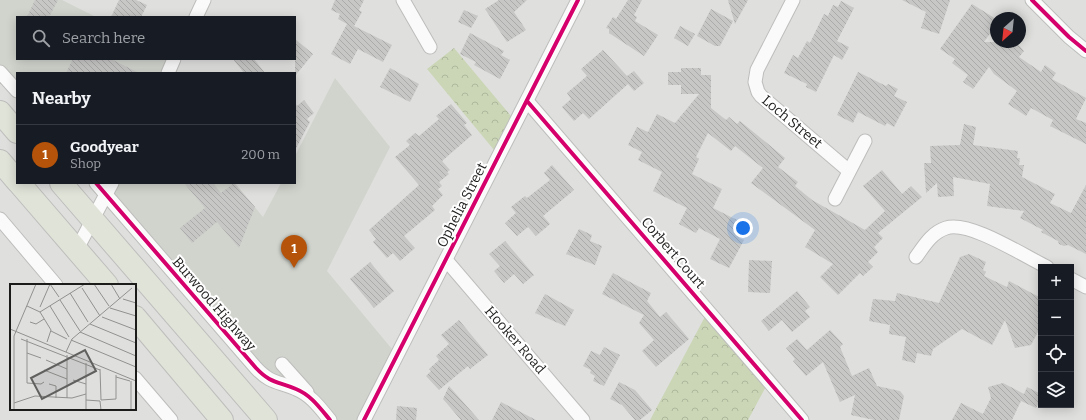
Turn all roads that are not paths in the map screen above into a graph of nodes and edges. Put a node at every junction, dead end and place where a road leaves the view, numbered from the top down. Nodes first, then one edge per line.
1 (204, 0) edge
2 (403, 0) edge
3 (578, 0) edge
4 (793, 0) edge
5 (1032, 0) edge
6 (196, 16) edge
7 (430, 47) dead end
8 (1086, 51) edge
9 (174, 60) edge
10 (0, 72) edge
11 (168, 72) edge
12 (16, 90) edge
13 (527, 101) junction
14 (0, 112) edge
15 (16, 131) edge
16 (865, 141) dead end
17 (0, 161) edge
18 (849, 171) junction
19 (16, 179) edge
20 (20, 184) edge
21 (62, 184) edge
22 (98, 184) edge
23 (109, 189) edge
24 (835, 199) dead end
25 (0, 219) edge
26 (92, 220) junction
27 (77, 249) junction
28 (916, 257) dead end
29 (446, 260) junction
30 (1041, 264) edge
31 (1074, 281) edge
32 (55, 284) edge
33 (107, 284) edge
34 (1086, 287) edge
35 (136, 318) edge
36 (282, 364) dead end
37 (136, 379) edge
38 (313, 400) junction
39 (171, 420) edge
40 (222, 420) edge
41 (266, 420) edge
42 (330, 420) edge
43 (364, 420) edge
44 (583, 420) edge
45 (802, 420) edge

1 - 6 street
2 - 7 street
3 - 13 street, Ophelia Street
4 - 18 street, Loch Street
5 - 8 street
9 - 11 street
10 - 12 street
13 - 29 street, Ophelia Street
13 - 45 street, Corbert Court
14 - 15 highway
16 - 18 street
17 - 19 highway
18 - 24 street
20 - 27 highway
21 - 26 highway
22 - 23 street, Burwood Highway
23 - 26 street
23 - 38 street, Burwood Highway
25 - 32 street
26 - 27 street
26 - 41 highway
27 - 33 highway
28 - 30 street
29 - 43 street, Ophelia Street
29 - 44 street, Hooker Road
31 - 34 street
35 - 40 highway
36 - 38 street, Burwood Highway
37 - 39 street
38 - 42 street, Burwood Highway

